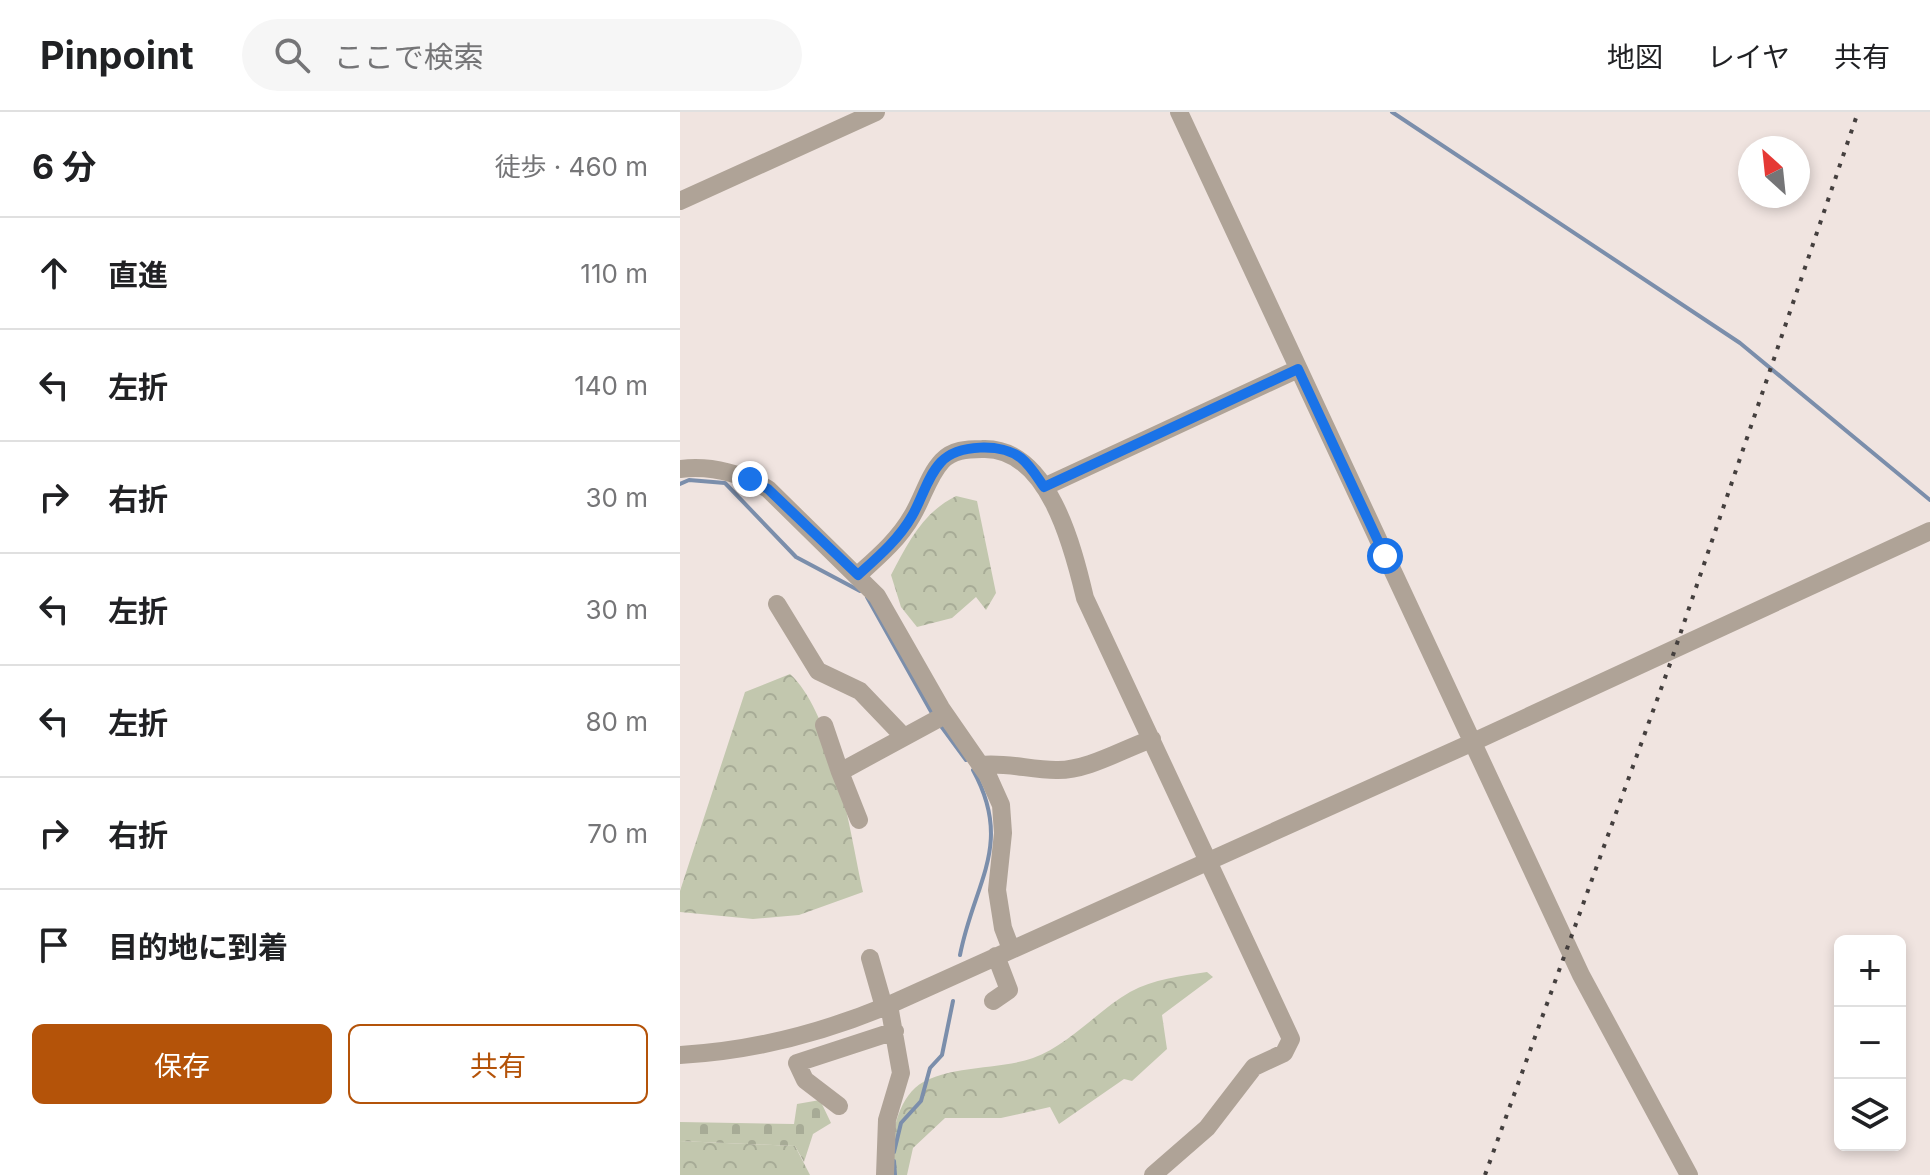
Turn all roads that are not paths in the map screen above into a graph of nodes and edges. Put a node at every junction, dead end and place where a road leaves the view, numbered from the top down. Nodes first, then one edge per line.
1 (876, 112) edge
2 (1179, 112) edge
3 (680, 201) edge
4 (1298, 369) junction
5 (680, 469) edge
6 (1044, 487) junction
7 (1930, 531) edge
8 (858, 575) junction
9 (777, 604) dead end
10 (945, 715) junction
11 (824, 725) dead end
12 (904, 737) junction
13 (1152, 739) junction
14 (1471, 743) junction
15 (980, 765) junction
16 (840, 772) junction
17 (859, 820) dead end
18 (1208, 861) junction
19 (1004, 953) junction
20 (870, 958) dead end
21 (993, 1001) dead end
22 (887, 1006) junction
23 (895, 1031) junction
24 (788, 1040) junction
25 (680, 1055) edge
26 (797, 1063) junction
27 (839, 1106) dead end
28 (885, 1175) edge
29 (1153, 1175) edge
30 (1689, 1175) edge

1 - 3 street
2 - 4 street
4 - 6 street
4 - 14 street
5 - 8 street
6 - 8 street
6 - 13 street
7 - 14 street
8 - 10 street
9 - 12 street
10 - 12 street
10 - 15 street
11 - 16 street
12 - 16 street
13 - 15 street
13 - 18 street
14 - 18 street
14 - 30 street
15 - 19 street
16 - 17 street
18 - 19 street
18 - 29 street
19 - 21 street
19 - 22 street
20 - 22 street
22 - 23 street
22 - 24 street
23 - 26 street
23 - 28 street
24 - 25 street
24 - 26 street
26 - 27 street

